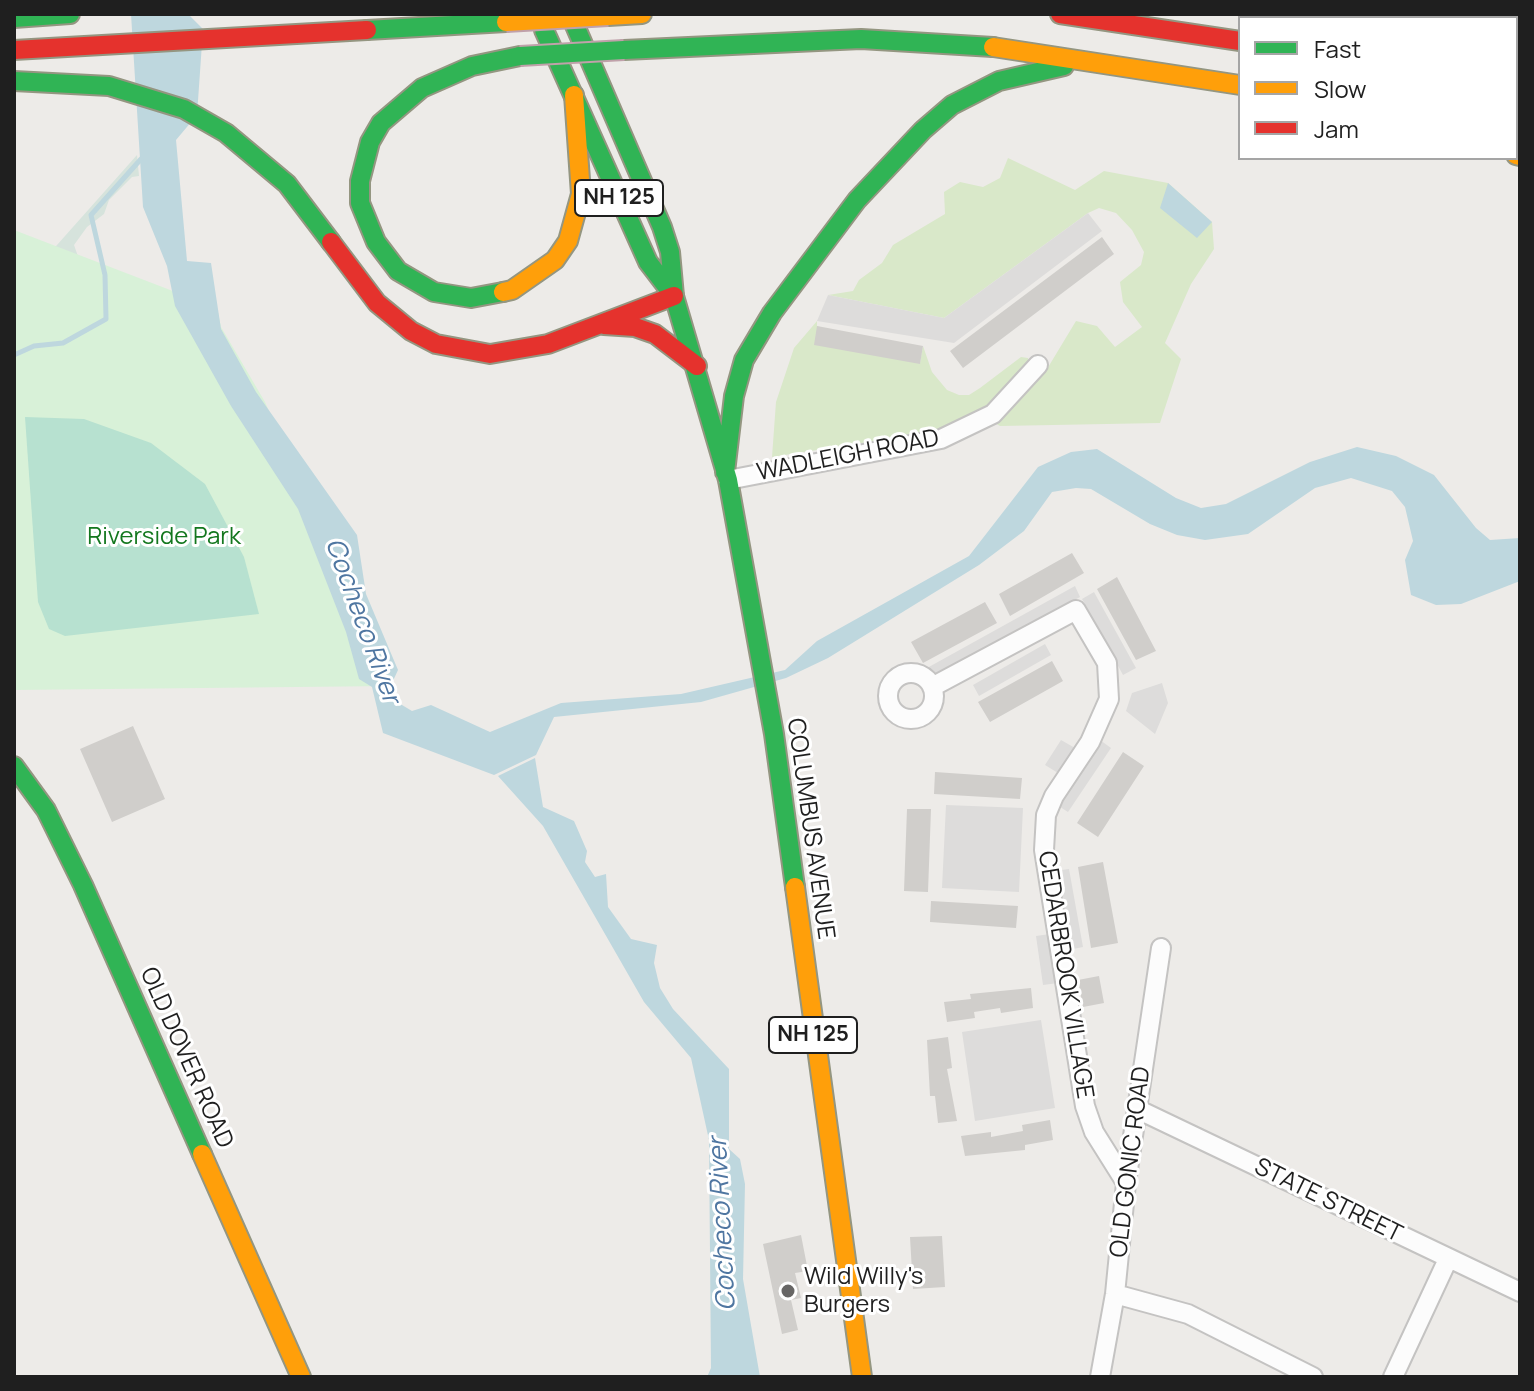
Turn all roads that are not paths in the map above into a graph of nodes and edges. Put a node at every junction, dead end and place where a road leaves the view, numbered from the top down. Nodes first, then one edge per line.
1 (70, 14) edge
2 (536, 14) edge
3 (570, 14) edge
4 (642, 14) edge
5 (1060, 14) edge
6 (608, 16) edge
7 (14, 18) edge
8 (1238, 41) edge
9 (14, 50) edge
10 (1100, 61) junction
11 (14, 81) edge
12 (1238, 85) edge
13 (574, 95) junction
14 (674, 296) junction
15 (601, 325) junction
16 (1038, 365) dead end
17 (697, 366) junction
18 (727, 476) junction
19 (932, 687) dead end
20 (14, 766) edge
21 (1161, 948) dead end
22 (1137, 1109) junction
23 (1126, 1183) junction
24 (1448, 1259) junction
25 (1520, 1292) edge
26 (1115, 1294) junction
27 (301, 1377) edge
28 (862, 1377) edge
29 (1100, 1377) edge
30 (1313, 1377) edge
31 (1393, 1377) edge

1 - 7 main road
2 - 13 main road, NH 125
3 - 14 main road, NH 125
4 - 6 main road
5 - 8 main road
6 - 9 main road, bridge
10 - 12 main road
10 - 13 main road, bridge
10 - 18 main road
11 - 15 main road
13 - 14 main road, NH 125
14 - 15 main road
14 - 17 main road, COLUMBUS AVENUE / NH 125
15 - 17 main road
16 - 18 street, WADLEIGH ROAD
17 - 18 main road, COLUMBUS AVENUE / NH 125
18 - 28 main road, COLUMBUS AVENUE / NH 125
19 - 23 street, CEDARBROOK VILLAGE
20 - 27 main road, OLD DOVER ROAD
21 - 22 street, OLD GONIC ROAD
22 - 23 street, OLD GONIC ROAD
22 - 24 street, STATE STREET
23 - 26 street, OLD GONIC ROAD
24 - 25 street, STATE STREET
24 - 31 street
26 - 29 street, OLD GONIC ROAD
26 - 30 street

